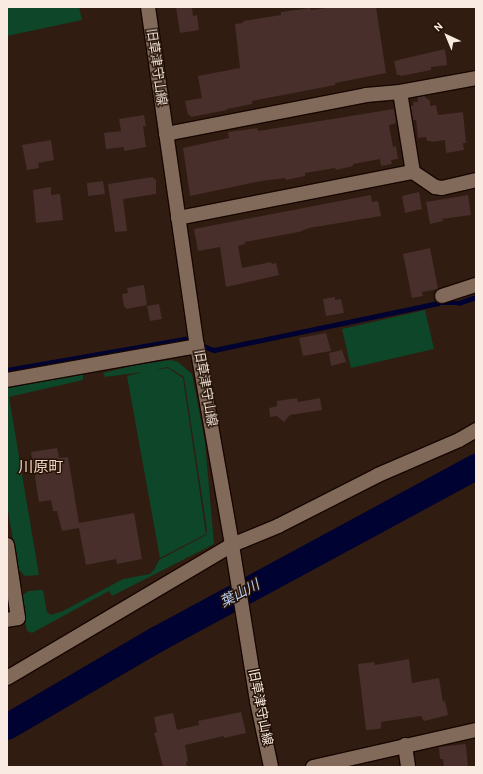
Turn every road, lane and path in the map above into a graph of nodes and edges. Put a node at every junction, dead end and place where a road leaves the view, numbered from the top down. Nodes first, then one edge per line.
1 (148, 7) edge
2 (476, 78) edge
3 (400, 92) junction
4 (166, 134) junction
5 (412, 172) junction
6 (476, 180) edge
7 (178, 218) junction
8 (476, 285) edge
9 (442, 296) dead end
10 (197, 346) junction
11 (7, 380) edge
12 (476, 430) edge
13 (7, 545) edge
14 (233, 548) junction
15 (7, 620) edge
16 (7, 678) edge
17 (476, 730) edge
18 (405, 745) junction
19 (272, 767) edge
20 (313, 767) edge
21 (408, 767) edge

1 - 4 street, 旧草津守山線
2 - 3 street
3 - 4 street
3 - 5 street
4 - 7 street, 旧草津守山線
5 - 6 street
5 - 7 street
7 - 10 street, 旧草津守山線
8 - 9 street
10 - 11 street
10 - 14 street, 旧草津守山線
12 - 14 street
13 - 15 street
14 - 16 street
14 - 19 street, 旧草津守山線
17 - 18 street
18 - 20 street
18 - 21 street

